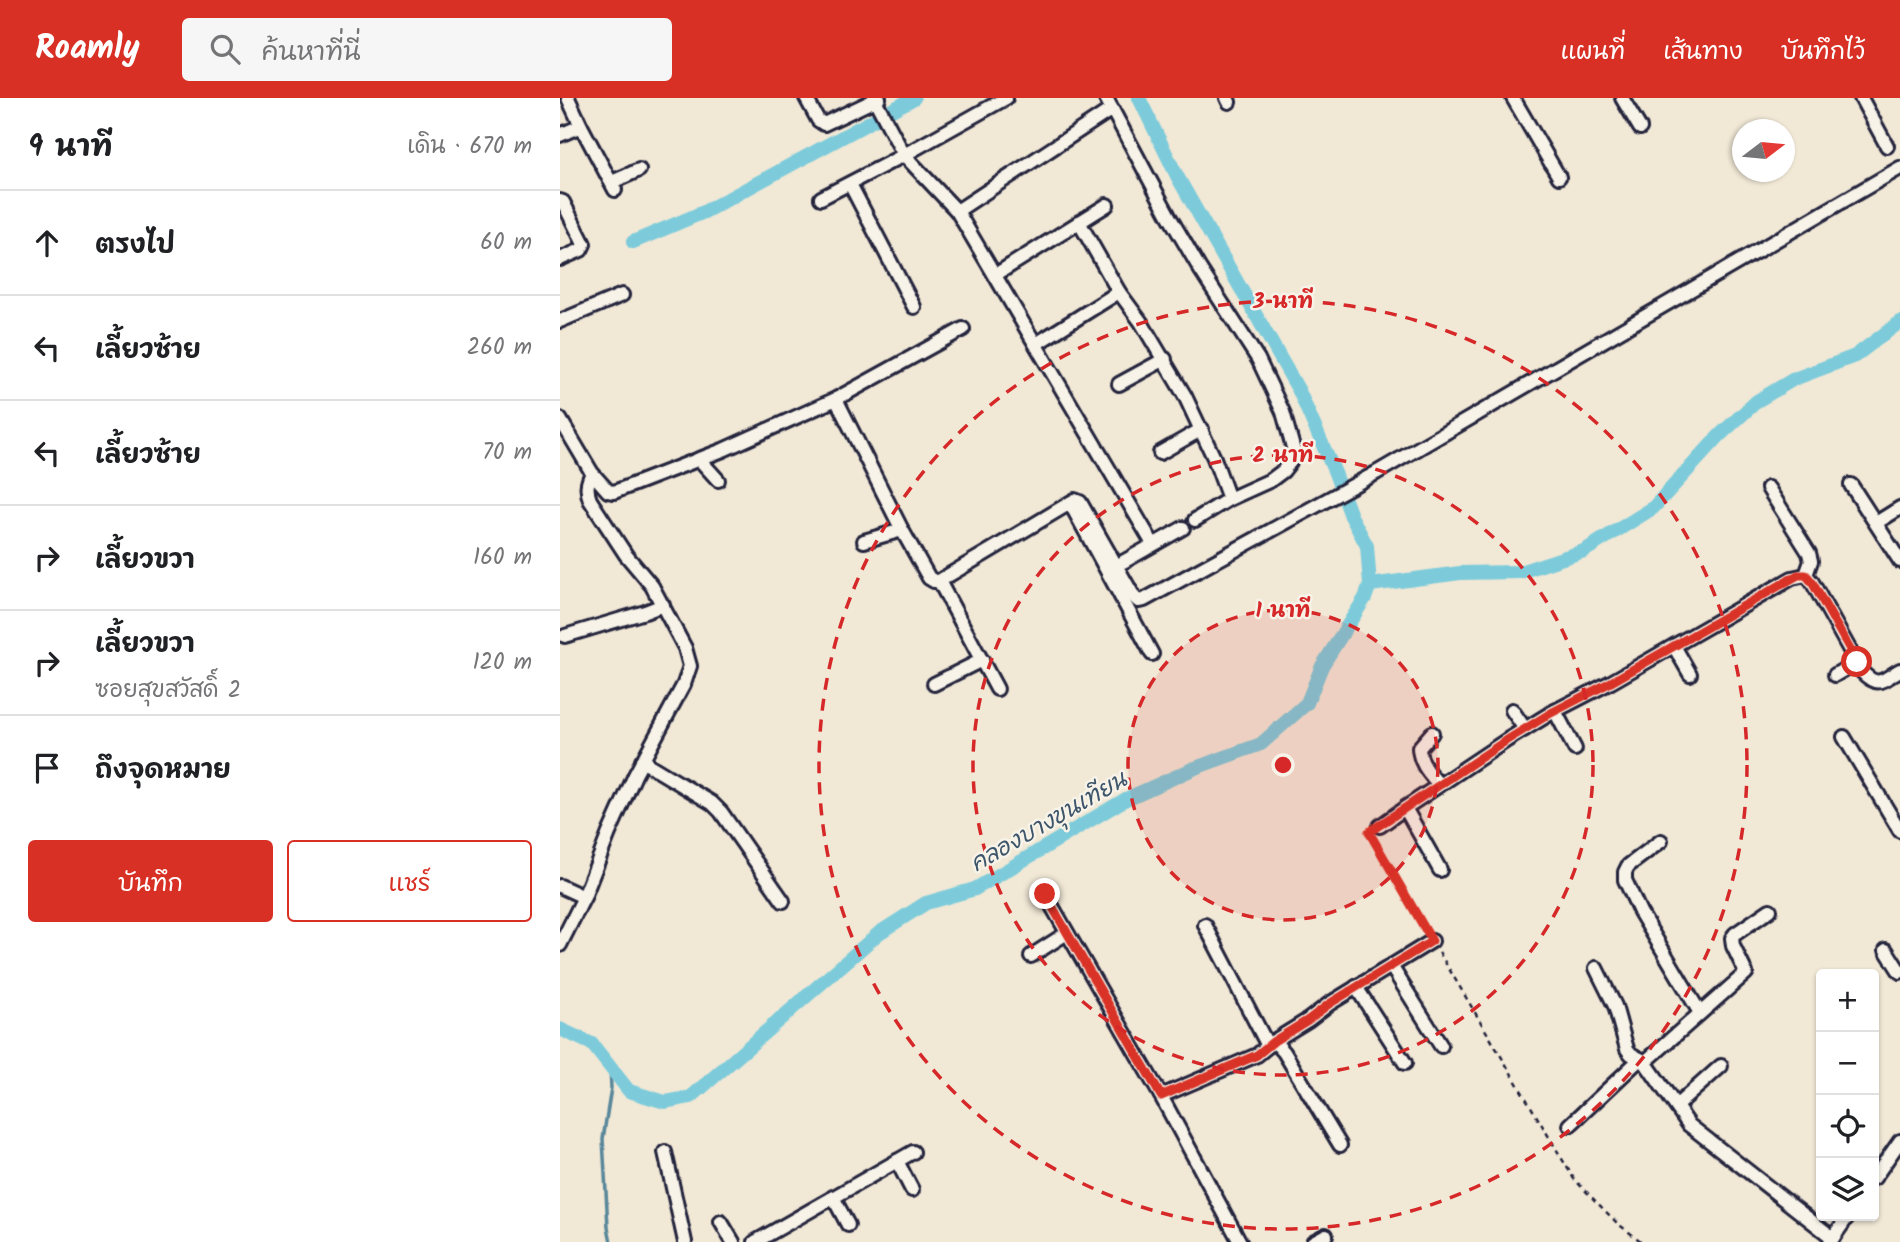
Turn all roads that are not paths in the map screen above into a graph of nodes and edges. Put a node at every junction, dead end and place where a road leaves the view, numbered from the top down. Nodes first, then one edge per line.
1 (568, 98) edge
2 (806, 98) edge
3 (1006, 98) edge
4 (1513, 98) edge
5 (1622, 98) edge
6 (1861, 98) edge
7 (877, 101) edge
8 (1109, 104) edge
9 (581, 126) junction
10 (1640, 128) dead end
11 (560, 135) edge
12 (1887, 146) dead end
13 (904, 155) junction
14 (1900, 168) edge
15 (639, 170) dead end
16 (1559, 177) dead end
17 (850, 184) junction
18 (821, 198) dead end
19 (560, 201) edge
20 (1107, 205) dead end
21 (957, 211) junction
22 (1079, 222) junction
23 (560, 259) edge
24 (995, 275) junction
25 (1119, 292) junction
26 (622, 295) dead end
27 (914, 307) dead end
28 (560, 321) edge
29 (963, 329) dead end
30 (1036, 344) junction
31 (1165, 359) junction
32 (1119, 384) dead end
33 (835, 398) junction
34 (560, 419) edge
35 (1202, 429) junction
36 (1160, 453) dead end
37 (699, 459) junction
38 (592, 472) junction
39 (718, 480) dead end
40 (1851, 485) dead end
41 (1768, 488) dead end
42 (1229, 499) junction
43 (1070, 503) junction
44 (1900, 508) edge
45 (1195, 520) dead end
46 (1876, 523) junction
47 (1183, 527) dead end
48 (902, 530) junction
49 (864, 541) dead end
50 (1153, 544) junction
51 (1900, 561) edge
52 (1123, 562) dead end
53 (1806, 575) junction
54 (939, 581) junction
55 (663, 605) junction
56 (565, 636) dead end
57 (1674, 646) junction
58 (1152, 654) dead end
59 (982, 660) junction
60 (1857, 662) junction
61 (1900, 670) edge
62 (1690, 674) dead end
63 (1835, 675) dead end
64 (934, 684) dead end
65 (997, 689) dead end
66 (1512, 710) dead end
67 (1555, 711) junction
68 (1525, 729) junction
69 (1432, 733) dead end
70 (1844, 737) dead end
71 (1575, 749) dead end
72 (642, 761) junction
73 (1439, 785) junction
74 (1405, 808) junction
75 (1380, 826) road end
76 (1900, 831) edge
77 (1661, 841) dead end
78 (1440, 870) dead end
79 (560, 886) edge
80 (1045, 894) dead end
81 (584, 897) junction
82 (783, 901) dead end
83 (1770, 910) dead end
84 (1205, 925) dead end
85 (1067, 933) junction
86 (1432, 941) road end
87 (560, 945) edge
88 (1886, 950) dead end
89 (1031, 956) dead end
90 (1391, 966) junction
91 (1596, 968) dead end
92 (1900, 972) edge
93 (1356, 987) junction
94 (1700, 1013) junction
95 (1271, 1044) junction
96 (1441, 1046) dead end
97 (1642, 1060) junction
98 (1405, 1063) dead end
99 (1721, 1066) dead end
100 (1161, 1096) junction
101 (1676, 1107) junction
102 (1570, 1125) dead end
103 (1900, 1141) edge
104 (1340, 1145) dead end
105 (665, 1152) dead end
106 (913, 1152) dead end
107 (897, 1161) junction
108 (1879, 1171) edge
109 (912, 1190) dead end
110 (833, 1197) junction
111 (1844, 1221) edge
112 (721, 1222) dead end
113 (848, 1225) dead end
114 (1326, 1235) dead end
115 (1831, 1240) edge
116 (685, 1242) edge
117 (733, 1242) edge
118 (755, 1242) edge
119 (1240, 1242) edge
120 (1313, 1242) edge

1 - 9 street
2 - 7 street
3 - 13 street
4 - 16 street
5 - 10 street
6 - 12 street
7 - 13 street
8 - 21 street
8 - 42 street
9 - 11 street
9 - 15 street
13 - 17 street
13 - 21 street
14 - 43 street
17 - 18 street
17 - 27 street
19 - 23 street
20 - 22 street
21 - 24 street
22 - 24 street
22 - 25 street
24 - 30 street
25 - 30 street
25 - 31 street
26 - 28 street
29 - 33 street
30 - 50 street
31 - 32 street
31 - 35 street
33 - 37 street
33 - 48 street
34 - 38 street
35 - 36 street
35 - 42 street
37 - 38 street
37 - 39 street
38 - 55 street
40 - 46 street
41 - 53 street
42 - 45 street
43 - 54 street
43 - 58 street
44 - 46 street
46 - 51 street
47 - 50 street
48 - 49 street
48 - 54 street
50 - 52 street
53 - 57 street
53 - 60 street
54 - 59 street
55 - 56 street
55 - 72 street
57 - 62 street
57 - 67 street
59 - 64 street
59 - 65 street
60 - 61 street
60 - 63 street
66 - 68 street
67 - 68 street
67 - 71 street
68 - 73 street
69 - 73 street
70 - 76 street
72 - 81 street
72 - 82 street
73 - 74 street
74 - 75 street
74 - 78 street
77 - 94 street
79 - 81 street
80 - 85 street
81 - 87 street
83 - 94 street
84 - 95 street
85 - 89 street
85 - 100 street
86 - 90 street
88 - 92 street
90 - 93 street
90 - 96 street
91 - 97 street
93 - 95 street
93 - 98 street
94 - 97 street
95 - 100 street
95 - 104 street
97 - 101 street
97 - 102 street
99 - 101 street
100 - 119 street
101 - 115 street
103 - 108 street
105 - 116 street
106 - 107 street
107 - 109 street
107 - 110 street
110 - 113 street
110 - 118 street
111 - 115 street
112 - 117 street
114 - 120 street

